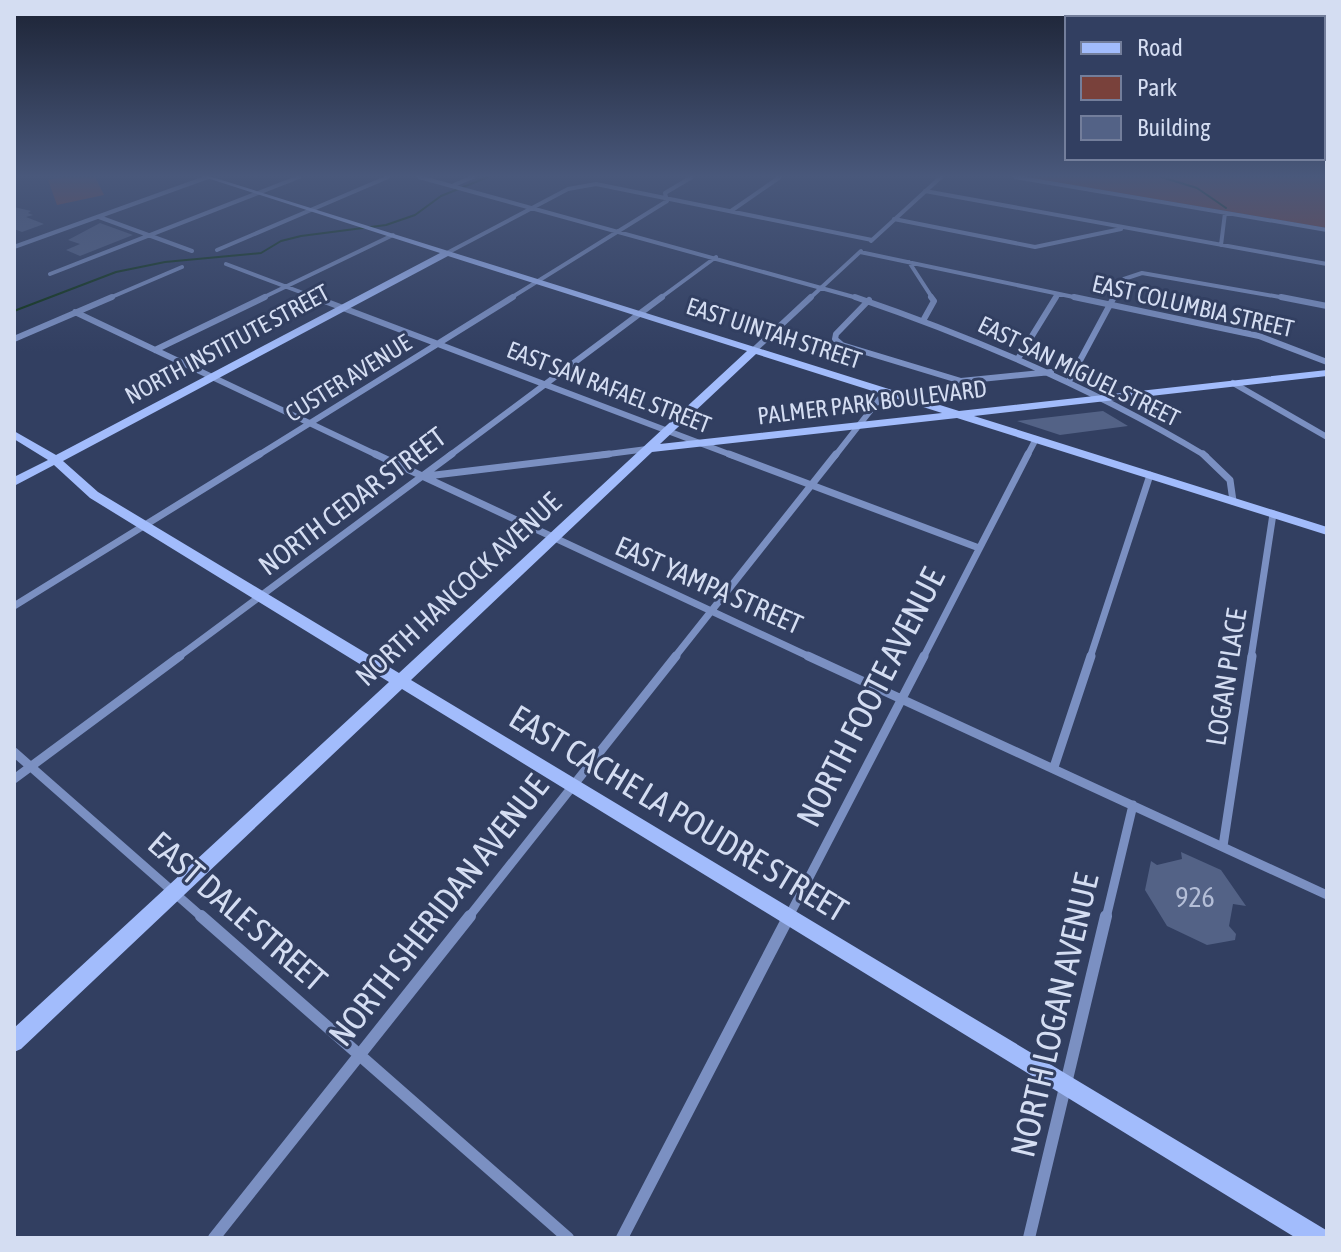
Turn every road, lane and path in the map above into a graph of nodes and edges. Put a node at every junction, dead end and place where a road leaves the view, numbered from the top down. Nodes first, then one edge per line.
1 (45, 235) edge
2 (251, 235) edge
3 (386, 235) edge
4 (393, 235) edge
5 (480, 235) edge
6 (613, 235) edge
7 (636, 235) edge
8 (850, 235) edge
9 (877, 235) edge
10 (977, 235) edge
11 (1091, 235) edge
12 (1168, 235) edge
13 (1222, 235) edge
14 (149, 236) joint
15 (872, 240) junction
16 (1221, 245) junction
17 (14, 247) edge
18 (217, 250) dead end
19 (192, 251) dead end
20 (860, 252) junction
21 (447, 253) junction
22 (716, 257) junction
23 (909, 262) junction
24 (226, 264) dead end
25 (1327, 264) edge
26 (182, 267) dead end
27 (50, 274) dead end
28 (539, 282) junction
29 (823, 286) junction
30 (286, 287) junction
31 (1058, 294) junction
32 (869, 300) junction
33 (1109, 305) junction
34 (1327, 306) edge
35 (343, 308) junction
36 (75, 312) junction
37 (640, 313) junction
38 (924, 319) junction
39 (14, 339) edge
40 (437, 344) junction
41 (155, 350) junction
42 (754, 350) junction
43 (1019, 357) junction
44 (1327, 362) edge
45 (1052, 372) junction
46 (1327, 373) edge
47 (212, 377) junction
48 (1069, 381) junction
49 (1233, 383) junction
50 (544, 384) junction
51 (885, 392) junction
52 (1101, 397) junction
53 (1003, 408) junction
54 (954, 413) junction
55 (308, 424) junction
56 (859, 424) junction
57 (1006, 429) junction
58 (667, 431) junction
59 (14, 434) edge
60 (1327, 437) edge
61 (1036, 439) junction
62 (738, 440) junction
63 (704, 444) junction
64 (647, 449) junction
65 (736, 456) junction
66 (55, 460) junction
67 (1150, 475) junction
68 (422, 477) junction
69 (14, 482) edge
70 (812, 485) junction
71 (1233, 501) junction
72 (1273, 514) junction
73 (145, 525) junction
74 (1327, 531) edge
75 (553, 538) junction
76 (979, 548) junction
77 (261, 596) junction
78 (14, 606) edge
79 (713, 610) junction
80 (400, 681) junction
81 (902, 697) junction
82 (14, 752) edge
83 (31, 767) junction
84 (1054, 767) junction
85 (14, 779) edge
86 (572, 786) junction
87 (1133, 805) junction
88 (1223, 846) junction
89 (174, 892) junction
90 (1327, 895) edge
91 (788, 916) junction
92 (14, 1042) edge
93 (359, 1054) junction
94 (1067, 1087) junction
95 (214, 1238) edge
96 (568, 1238) edge
97 (622, 1238) edge
98 (1029, 1238) edge
99 (1318, 1238) edge

1 - 17 street
2 - 18 street
3 - 30 street
4 - 21 main road, EAST UINTAH STREET
5 - 21 street, NORTH INSTITUTE STREET
6 - 28 street, CUSTER AVENUE
7 - 22 street, EAST SAN MIGUEL STREET
8 - 15 street, NORTH INSTITUTE STREET
9 - 15 street, NORTH HANCOCK AVENUE
10 - 11 street
12 - 16 street
13 - 16 street
14 - 19 street
14 - 27 street
15 - 20 street, NORTH HANCOCK AVENUE
16 - 25 street
20 - 23 street, EAST COLUMBIA STREET
20 - 29 street, NORTH HANCOCK AVENUE
21 - 28 main road, EAST UINTAH STREET
21 - 35 main road, NORTH INSTITUTE STREET
22 - 29 street, EAST SAN MIGUEL STREET
22 - 37 street, NORTH CEDAR STREET
23 - 31 street, EAST COLUMBIA STREET
23 - 38 street
24 - 30 street, EAST SAN RAFAEL STREET
26 - 36 street
28 - 37 main road, EAST UINTAH STREET
28 - 40 street, CUSTER AVENUE
29 - 32 street, EAST SAN MIGUEL STREET
29 - 42 street, NORTH HANCOCK AVENUE
30 - 35 street, EAST SAN RAFAEL STREET
30 - 41 street
31 - 33 street, EAST COLUMBIA STREET
31 - 43 street
32 - 38 street, EAST SAN MIGUEL STREET
32 - 45 street
33 - 34 street
33 - 44 street, EAST COLUMBIA STREET
33 - 48 street
35 - 40 street, EAST SAN RAFAEL STREET
35 - 47 main road, NORTH INSTITUTE STREET
36 - 39 street
36 - 41 street, EAST YAMPA STREET
37 - 42 main road, EAST UINTAH STREET
37 - 50 street, NORTH CEDAR STREET
38 - 43 street, EAST SAN MIGUEL STREET
40 - 50 street, EAST SAN RAFAEL STREET
40 - 55 street, CUSTER AVENUE
41 - 47 street, EAST YAMPA STREET
42 - 51 main road, EAST UINTAH STREET
42 - 58 main road, NORTH HANCOCK AVENUE
43 - 45 street, EAST SAN MIGUEL STREET
45 - 48 street, EAST SAN MIGUEL STREET
46 - 49 main road, PALMER PARK BOULEVARD
47 - 55 street, EAST YAMPA STREET
47 - 66 main road, NORTH INSTITUTE STREET
48 - 52 street, EAST SAN MIGUEL STREET
49 - 52 main road, PALMER PARK BOULEVARD
49 - 60 street
50 - 58 street, EAST SAN RAFAEL STREET
50 - 68 street, NORTH CEDAR STREET
51 - 54 main road, EAST UINTAH STREET
51 - 56 street, NORTH SHERIDAN AVENUE
52 - 53 main road, PALMER PARK BOULEVARD
52 - 71 street, EAST SAN MIGUEL STREET
53 - 54 main road, PALMER PARK BOULEVARD
53 - 57 main road
54 - 56 main road, PALMER PARK BOULEVARD
54 - 57 main road, EAST UINTAH STREET
55 - 68 street, EAST YAMPA STREET
55 - 73 street, CUSTER AVENUE
56 - 62 main road, PALMER PARK BOULEVARD
56 - 70 street, NORTH SHERIDAN AVENUE
57 - 61 main road, EAST UINTAH STREET
58 - 63 street, EAST SAN RAFAEL STREET
58 - 64 main road, NORTH HANCOCK AVENUE
59 - 66 main road, EAST CACHE LA POUDRE STREET
61 - 67 main road, EAST UINTAH STREET
61 - 76 street, NORTH FOOTE AVENUE
62 - 63 main road, PALMER PARK BOULEVARD
62 - 65 street
63 - 64 main road, PALMER PARK BOULEVARD
63 - 65 street, EAST SAN RAFAEL STREET
64 - 68 street, PALMER PARK BOULEVARD
64 - 75 main road, NORTH HANCOCK AVENUE
65 - 70 street, EAST SAN RAFAEL STREET
66 - 69 main road, NORTH INSTITUTE STREET
66 - 73 main road, EAST CACHE LA POUDRE STREET
67 - 71 main road, EAST UINTAH STREET
67 - 84 street
68 - 75 street, EAST YAMPA STREET
68 - 77 street, NORTH CEDAR STREET
70 - 76 street, EAST SAN RAFAEL STREET
70 - 79 street, NORTH SHERIDAN AVENUE
71 - 72 main road, EAST UINTAH STREET
72 - 74 main road, EAST UINTAH STREET
72 - 88 street, LOGAN PLACE
73 - 77 main road, EAST CACHE LA POUDRE STREET
73 - 78 street, CUSTER AVENUE
75 - 79 street, EAST YAMPA STREET
75 - 80 main road, NORTH HANCOCK AVENUE
76 - 81 street, NORTH FOOTE AVENUE
77 - 80 main road, EAST CACHE LA POUDRE STREET
77 - 83 street, NORTH CEDAR STREET
79 - 81 street, EAST YAMPA STREET
79 - 86 street, NORTH SHERIDAN AVENUE
80 - 86 main road, EAST CACHE LA POUDRE STREET
80 - 89 main road, NORTH HANCOCK AVENUE
81 - 84 street, EAST YAMPA STREET
81 - 91 street, NORTH FOOTE AVENUE
82 - 83 street, EAST DALE STREET
83 - 85 street, NORTH CEDAR STREET
83 - 89 street, EAST DALE STREET
84 - 87 street, EAST YAMPA STREET
86 - 91 main road, EAST CACHE LA POUDRE STREET
86 - 93 street, NORTH SHERIDAN AVENUE
87 - 88 street, EAST YAMPA STREET
87 - 94 street, NORTH LOGAN AVENUE
88 - 90 street, EAST YAMPA STREET
89 - 92 main road, NORTH HANCOCK AVENUE
89 - 93 street, EAST DALE STREET
91 - 94 main road, EAST CACHE LA POUDRE STREET
91 - 97 street, NORTH FOOTE AVENUE
93 - 95 street, NORTH SHERIDAN AVENUE
93 - 96 street, EAST DALE STREET
94 - 98 street, NORTH LOGAN AVENUE
94 - 99 main road, EAST CACHE LA POUDRE STREET

